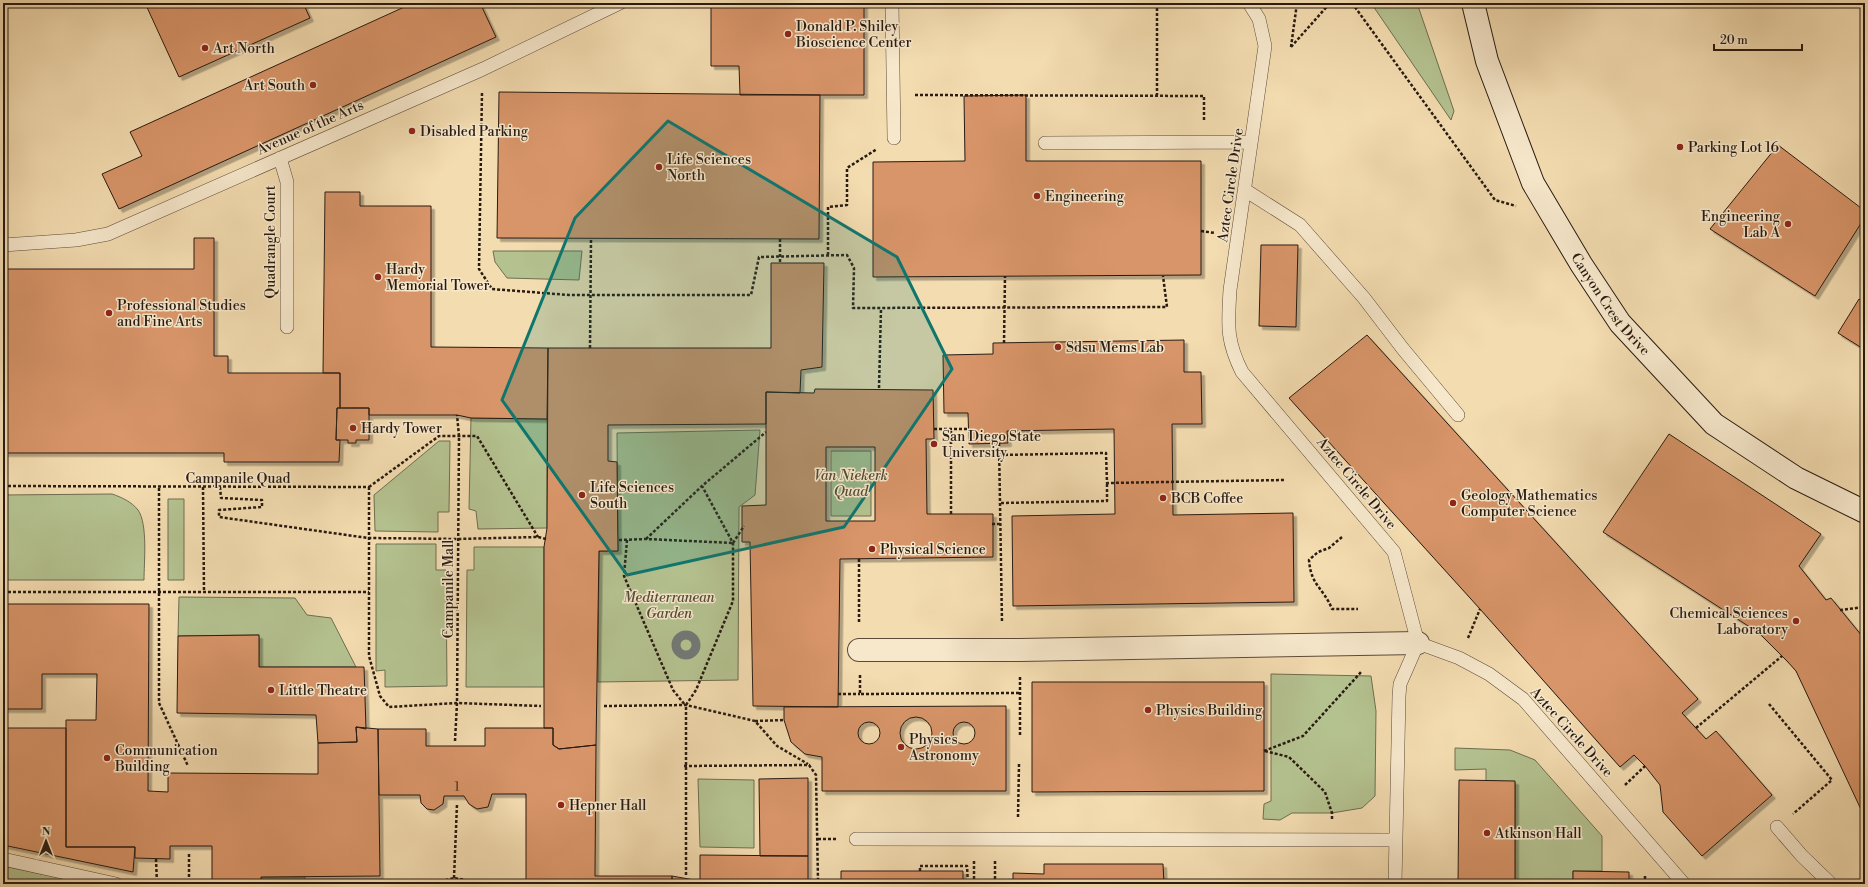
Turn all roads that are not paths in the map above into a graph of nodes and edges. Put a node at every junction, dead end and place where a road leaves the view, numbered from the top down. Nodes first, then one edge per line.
1 (620, 3) edge
2 (892, 3) edge
3 (1473, 3) edge
4 (1252, 4) edge
5 (894, 138) road end
6 (1252, 142) junction
7 (1045, 143) dead end
8 (280, 158) junction
9 (1245, 190) junction
10 (3, 245) edge
11 (287, 327) dead end
12 (1458, 415) dead end
13 (1865, 512) edge
14 (1418, 643) junction
15 (859, 650) dead end
16 (1777, 827) road end
17 (856, 839) dead end
18 (1395, 840) junction
19 (3, 859) edge
20 (116, 884) edge
21 (1395, 884) edge
22 (1684, 884) edge
23 (1831, 884) edge

1 - 8 lane, Avenue of the Arts
2 - 5 lane
3 - 13 street, Canyon Crest Drive
4 - 6 lane, Aztec Circle Drive
6 - 7 lane
6 - 9 lane, Aztec Circle Drive
8 - 10 lane, Avenue of the Arts
8 - 11 lane, Quadrangle Court
9 - 12 lane
9 - 14 lane, Aztec Circle Drive
14 - 15 street
14 - 18 lane
14 - 22 lane, Aztec Circle Drive
16 - 23 lane
17 - 18 lane
18 - 21 lane
19 - 20 lane

